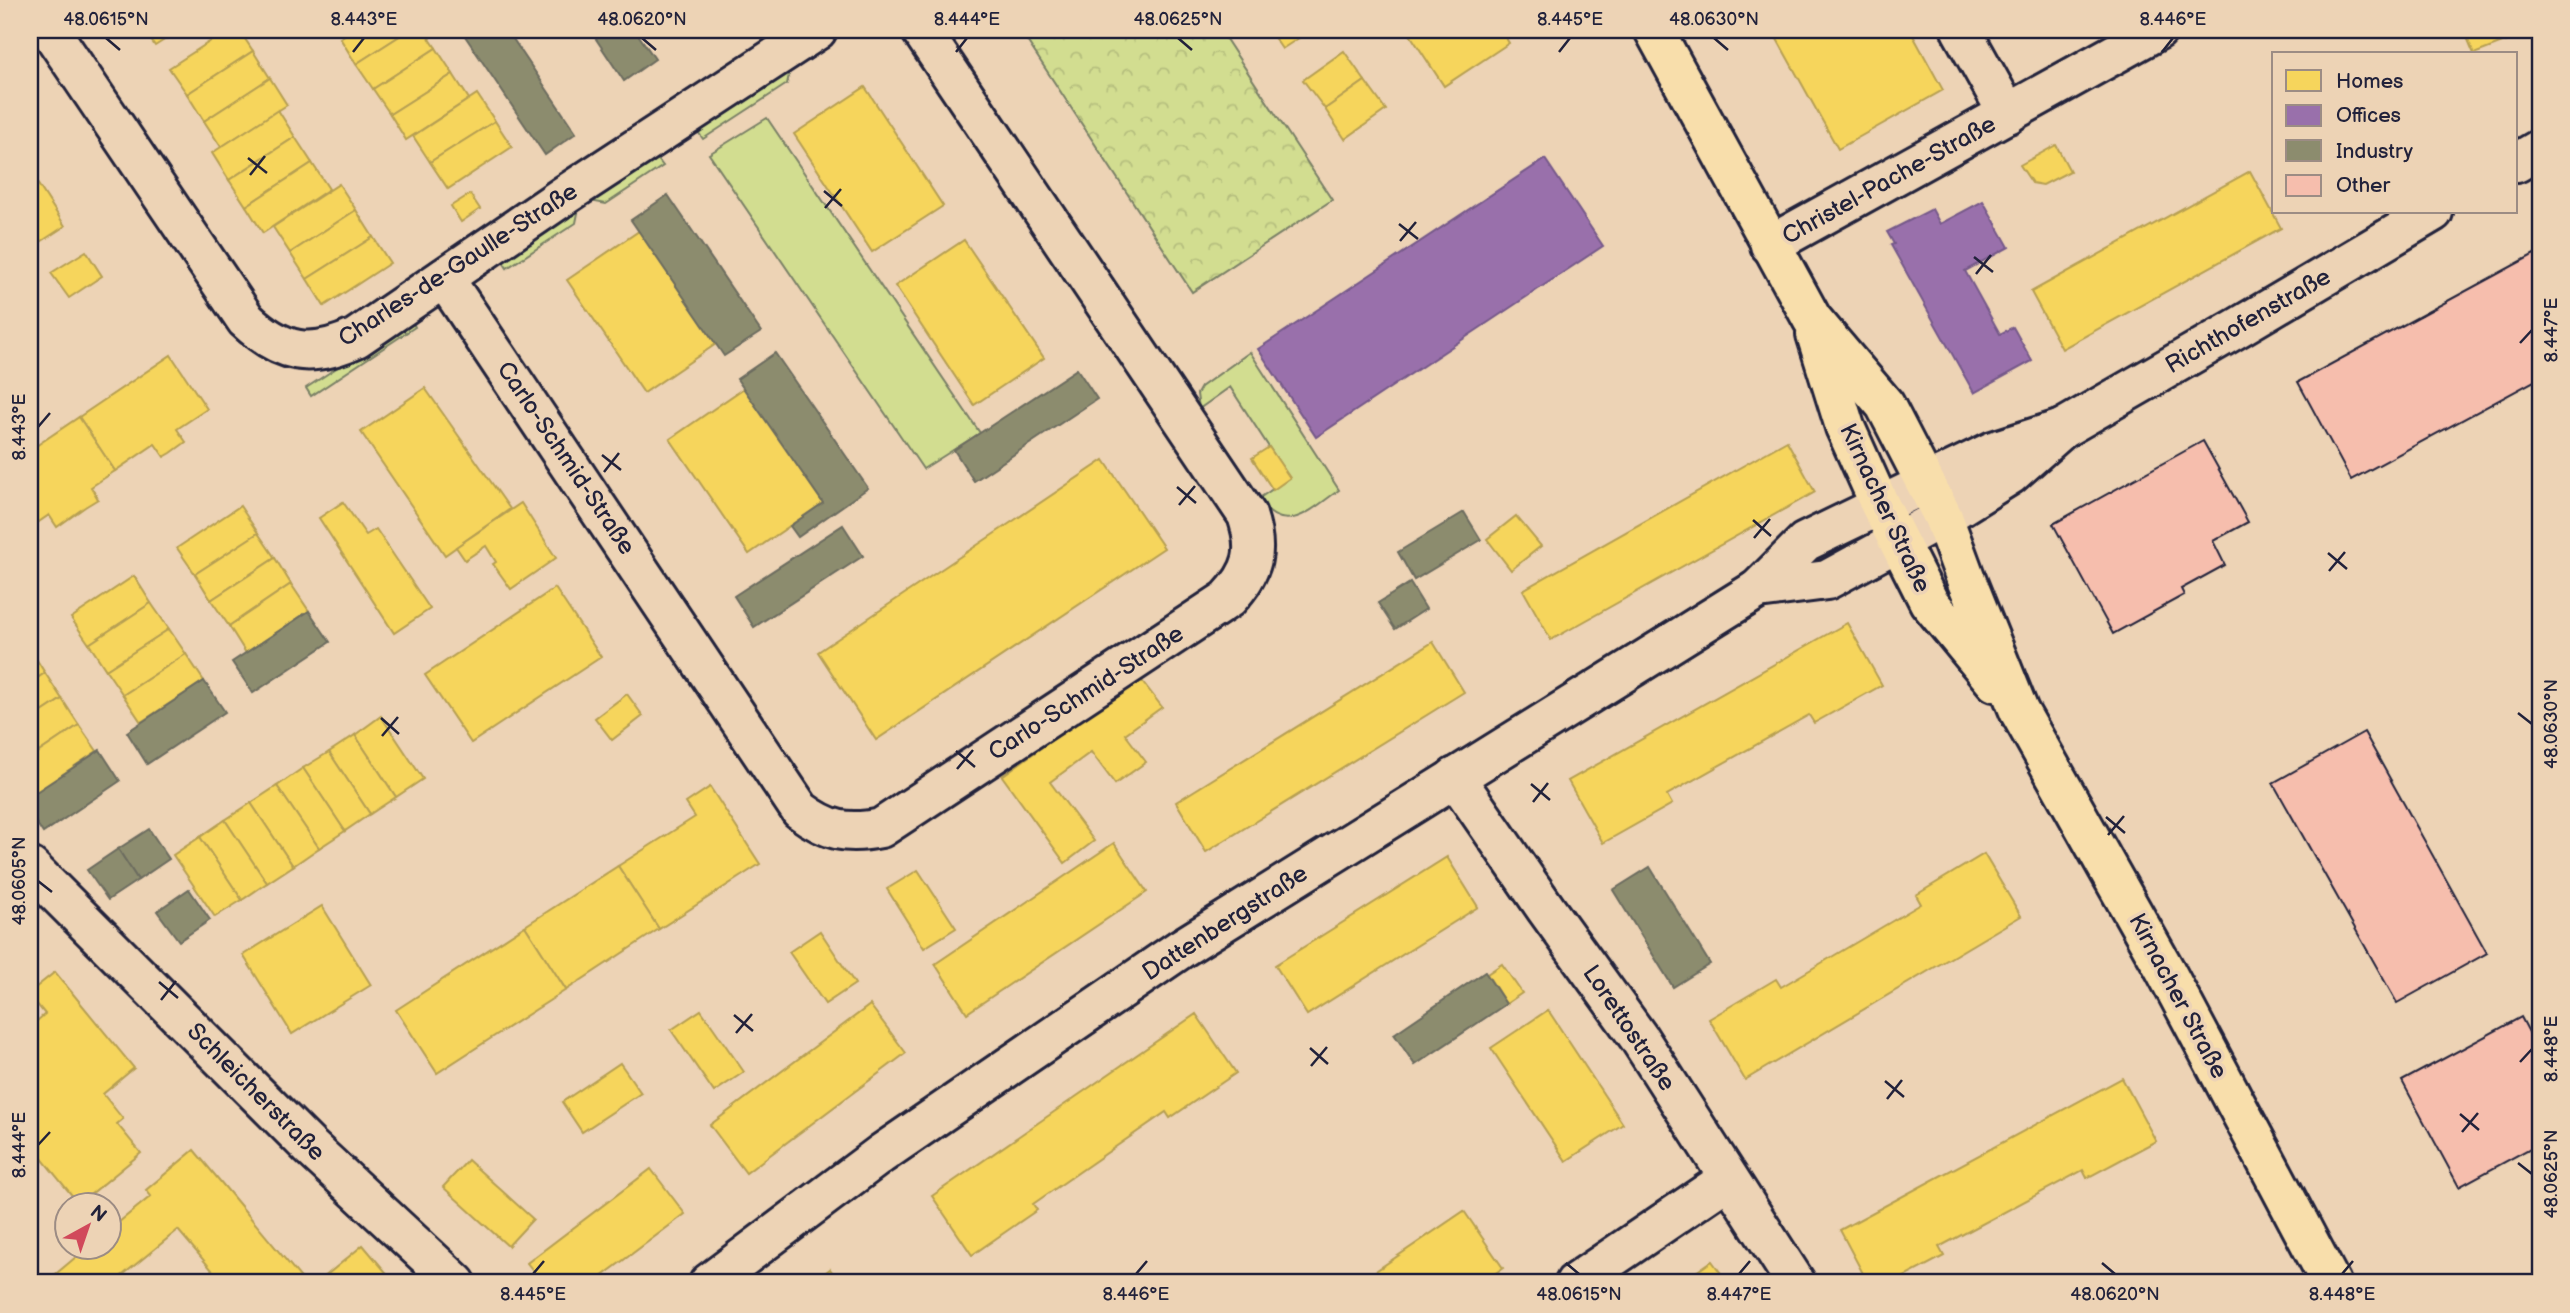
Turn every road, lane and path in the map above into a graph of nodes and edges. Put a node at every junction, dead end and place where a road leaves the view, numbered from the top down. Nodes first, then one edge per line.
1 (50, 30) edge
2 (817, 30) edge
3 (921, 30) edge
4 (1654, 30) edge
5 (1961, 30) edge
6 (2158, 30) edge
7 (2008, 114) junction
8 (2540, 149) edge
9 (2518, 162) edge
10 (2430, 214) edge
11 (1770, 245) junction
12 (444, 278) junction
13 (1812, 319) junction
14 (2062, 429) junction
15 (1925, 482) junction
16 (1880, 505) junction
17 (1943, 517) junction
18 (1899, 540) junction
19 (1758, 589) junction
20 (2019, 711) junction
21 (1455, 777) junction
22 (30, 867) edge
23 (1728, 1179) junction
24 (456, 1283) edge
25 (709, 1283) edge
26 (1575, 1283) edge
27 (1797, 1283) edge
28 (2331, 1283) edge

1 - 12 street, Charles-de-Gaulle-Straße
2 - 12 street, Charles-de-Gaulle-Straße
3 - 12 street, Carlo-Schmid-Straße
4 - 11 main road, Kirnacher Straße
5 - 7 street, Christel-Pache-Straße
6 - 7 street, Christel-Pache-Straße
7 - 11 street, Christel-Pache-Straße
8 - 9 street
10 - 14 street, Richthofenstraße
11 - 13 main road, Kirnacher Straße
13 - 15 main road, Kirnacher Straße
13 - 16 main road, Kirnacher Straße
14 - 15 street, Richthofenstraße
14 - 17 street, Richthofenstraße
15 - 16 street, Richthofenstraße
15 - 17 main road, Kirnacher Straße
16 - 18 main road, Kirnacher Straße
16 - 19 street, Dattenbergstraße
17 - 18 street, Dattenbergstraße
17 - 20 main road, Kirnacher Straße
18 - 19 street, Dattenbergstraße
18 - 20 main road, Kirnacher Straße
19 - 21 street, Dattenbergstraße
20 - 28 main road, Kirnacher Straße
21 - 23 street, Lorettostraße
21 - 25 street, Dattenbergstraße
22 - 24 street, Schleicherstraße
23 - 26 street
23 - 27 street, Lorettostraße

